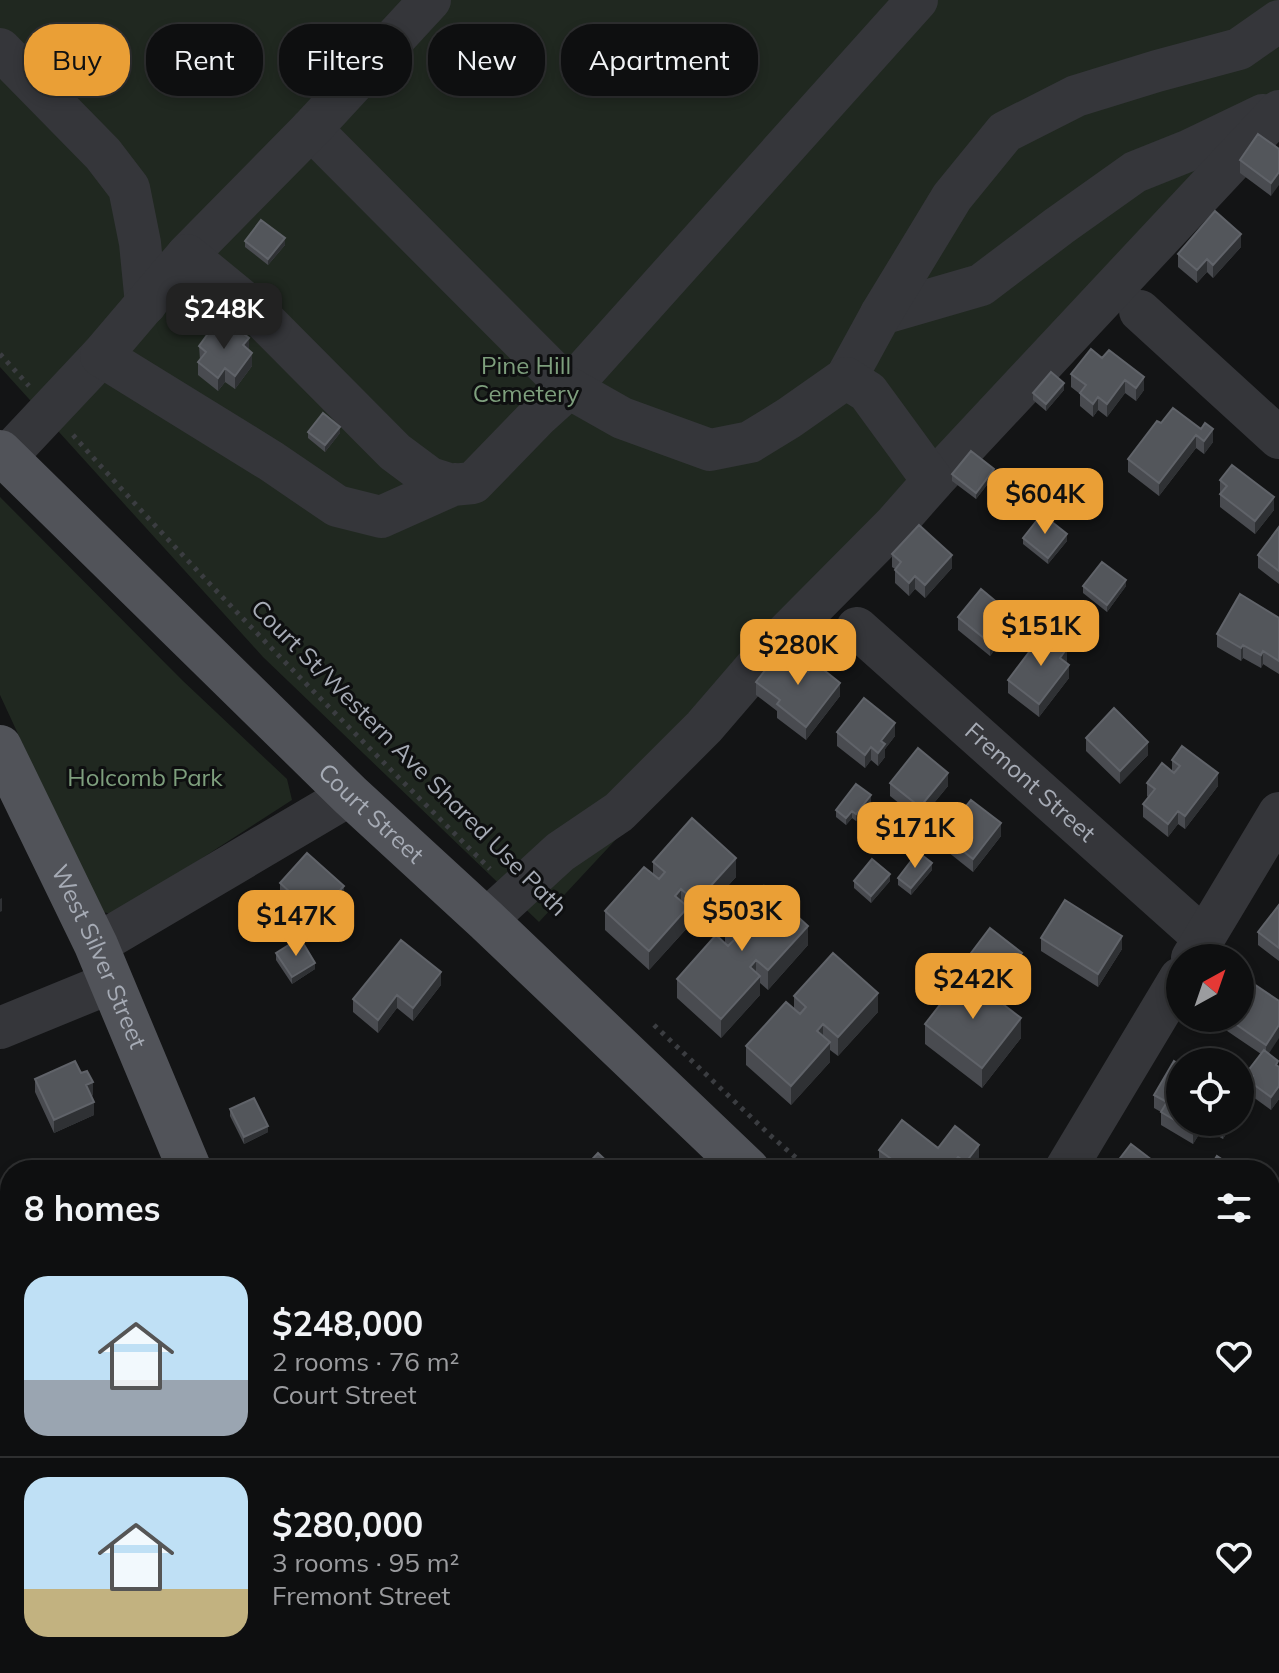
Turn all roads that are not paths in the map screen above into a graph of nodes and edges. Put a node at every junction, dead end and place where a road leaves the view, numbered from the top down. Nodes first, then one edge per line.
1 (430, 0) edge
2 (917, 0) edge
3 (1279, 21) edge
4 (0, 49) edge
5 (1279, 110) edge
6 (311, 129) junction
7 (187, 255) junction
8 (146, 304) junction
9 (1140, 311) dead end
10 (881, 314) junction
11 (101, 356) junction
12 (846, 378) junction
13 (569, 388) junction
14 (1279, 438) edge
15 (2, 455) edge
16 (933, 481) junction
17 (455, 484) junction
18 (857, 628) dead end
19 (0, 747) edge
20 (350, 795) junction
21 (1279, 813) edge
22 (500, 907) junction
23 (1194, 944) edge
24 (1200, 944) edge
25 (103, 964) junction
26 (1166, 1001) edge
27 (0, 1028) edge
28 (186, 1160) edge
29 (739, 1160) edge
30 (1071, 1160) edge

1 - 6 street
2 - 13 street
3 - 10 street
4 - 8 street
5 - 10 street
5 - 16 street
6 - 7 street
6 - 13 street
7 - 8 street
7 - 17 street
8 - 11 street
9 - 14 street
10 - 12 street
11 - 15 street
11 - 17 street
12 - 13 street
12 - 16 street
13 - 17 street
15 - 20 main road, Court Street
16 - 22 street
18 - 23 street, Fremont Street
19 - 25 main road, West Silver Street
20 - 22 main road, Court Street
20 - 25 street
21 - 24 street
22 - 29 main road, Court Street
25 - 27 street
25 - 28 main road, West Silver Street
26 - 30 street

